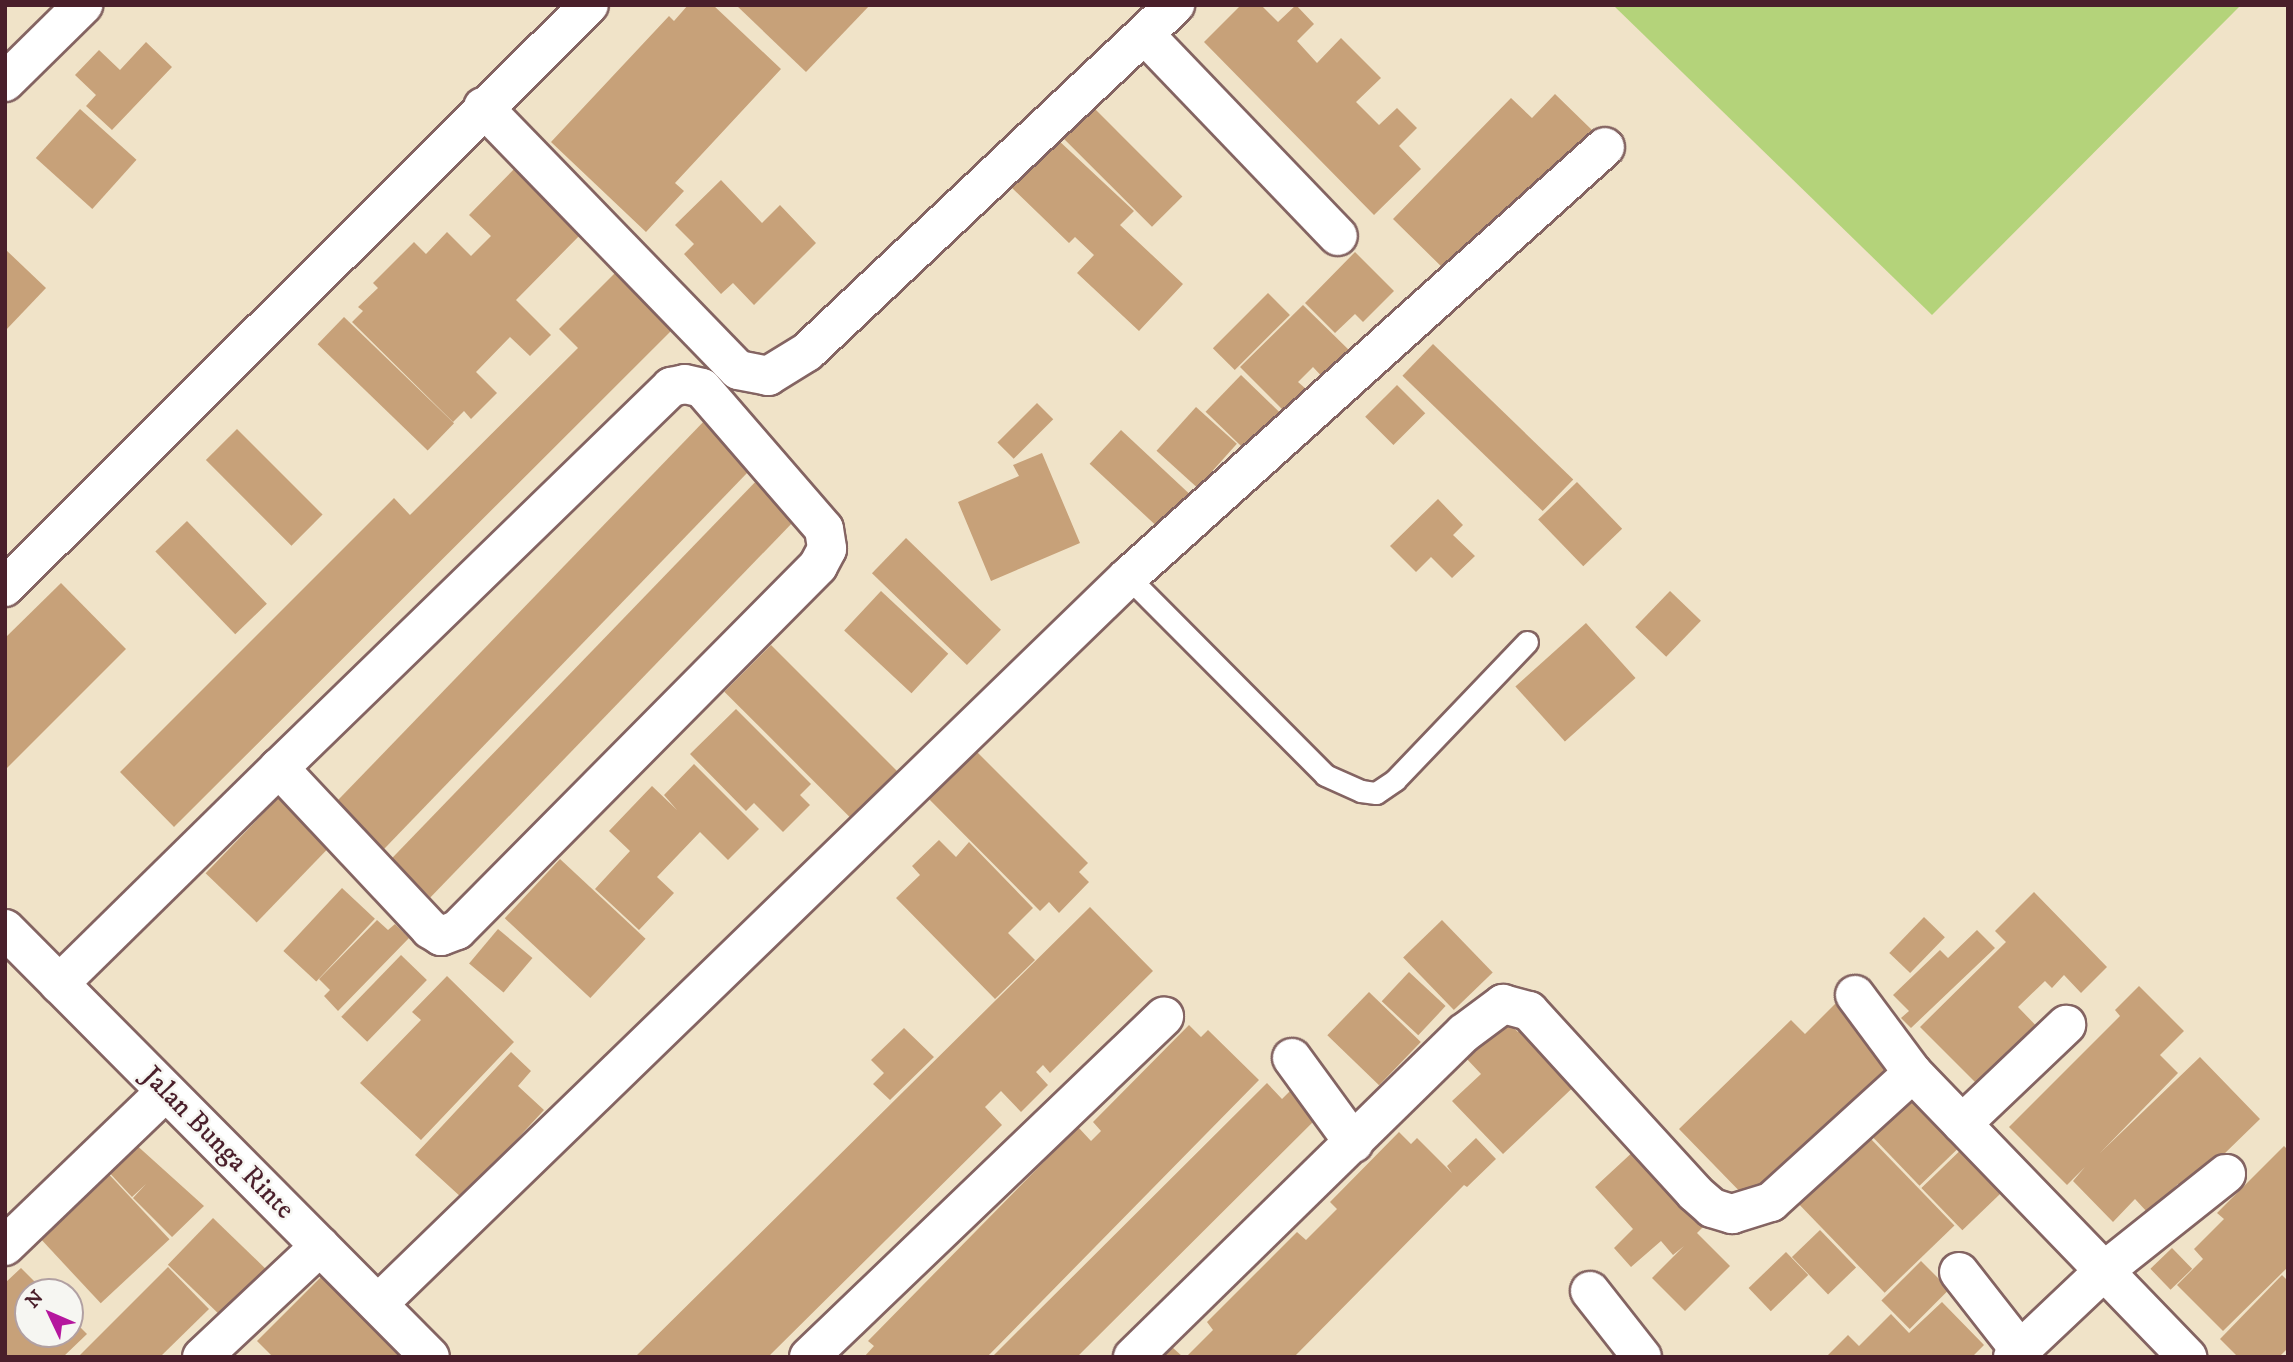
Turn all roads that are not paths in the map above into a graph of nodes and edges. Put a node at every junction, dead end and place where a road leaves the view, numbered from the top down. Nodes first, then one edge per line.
1 (83, 5) edge
2 (589, 5) edge
3 (1175, 5) edge
4 (1146, 36) junction
5 (5, 82) edge
6 (483, 107) junction
7 (1605, 147) dead end
8 (1338, 236) dead end
9 (1128, 577) junction
10 (5, 587) edge
11 (1527, 642) dead end
12 (279, 768) junction
13 (5, 929) edge
14 (59, 984) junction
15 (1855, 995) dead end
16 (1164, 1016) dead end
17 (2066, 1025) dead end
18 (1292, 1058) dead end
19 (1913, 1073) junction
20 (166, 1091) junction
21 (1962, 1124) junction
22 (1354, 1143) junction
23 (2226, 1174) dead end
24 (320, 1245) junction
25 (5, 1246) edge
26 (2104, 1270) junction
27 (1959, 1272) dead end
28 (1590, 1291) dead end
29 (378, 1304) junction
30 (2017, 1353) edge
31 (818, 1354) edge
32 (202, 1357) edge
33 (430, 1357) edge
34 (1133, 1357) edge
35 (1642, 1357) edge
36 (2187, 1357) edge

1 - 5 street
2 - 6 street
3 - 4 street
4 - 6 street
4 - 8 street
6 - 10 street
7 - 9 street
9 - 11 lane
9 - 29 street
12 - 12 street
12 - 14 street
13 - 14 street, Jalan Bunga Rinte
14 - 20 street, Jalan Bunga Rinte
15 - 19 street
16 - 31 street
17 - 21 street
18 - 22 street
19 - 21 street
19 - 22 street
20 - 24 street, Jalan Bunga Rinte
20 - 25 street
21 - 26 street
22 - 34 street
23 - 26 street
24 - 29 street, Jalan Bunga Rinte
24 - 32 street
26 - 30 street
26 - 36 street
27 - 30 street
28 - 35 street
29 - 33 street, Jalan Bunga Rinte

